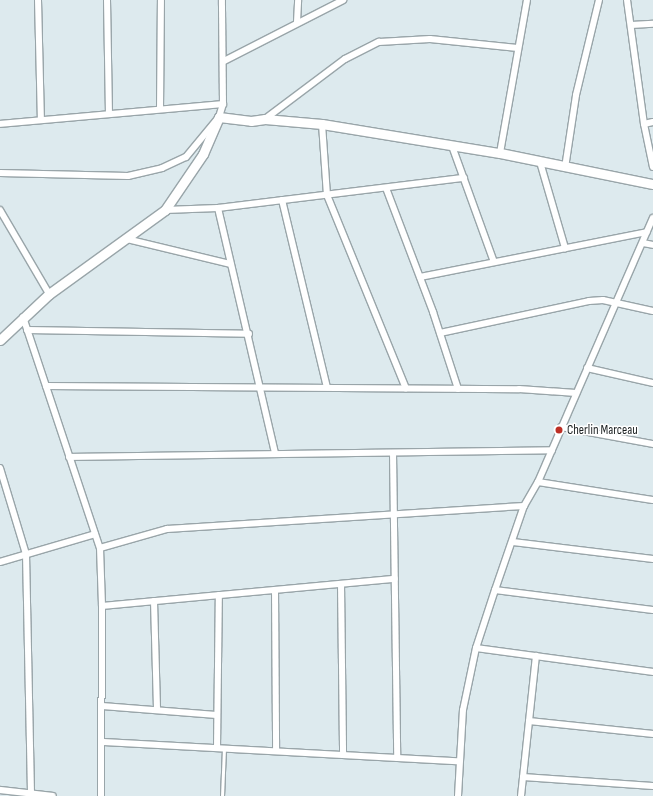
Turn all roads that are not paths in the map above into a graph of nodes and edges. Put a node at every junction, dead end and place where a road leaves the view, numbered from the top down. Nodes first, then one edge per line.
1 (38, 0) edge
2 (107, 0) edge
3 (161, 0) edge
4 (222, 0) edge
5 (298, 0) edge
6 (343, 0) edge
7 (527, 0) edge
8 (599, 0) edge
9 (627, 0) edge
10 (297, 22) junction
11 (653, 24) edge
12 (631, 25) junction
13 (518, 48) junction
14 (224, 61) junction
15 (222, 104) junction
16 (160, 109) junction
17 (109, 114) junction
18 (219, 117) junction
19 (264, 119) junction
20 (41, 120) junction
21 (653, 122) edge
22 (0, 124) edge
23 (322, 124) junction
24 (644, 124) junction
25 (452, 146) junction
26 (500, 153) junction
27 (540, 162) junction
28 (653, 167) edge
29 (566, 168) junction
30 (0, 173) edge
31 (464, 178) junction
32 (653, 184) edge
33 (386, 188) junction
34 (327, 195) junction
35 (282, 200) junction
36 (218, 208) junction
37 (0, 210) edge
38 (165, 210) junction
39 (653, 218) edge
40 (647, 232) junction
41 (127, 239) junction
42 (643, 243) junction
43 (653, 245) edge
44 (565, 248) junction
45 (494, 262) junction
46 (230, 264) junction
47 (420, 277) junction
48 (49, 294) junction
49 (616, 302) junction
50 (653, 311) edge
51 (22, 318) junction
52 (27, 330) junction
53 (440, 333) junction
54 (249, 334) junction
55 (1, 338) edge
56 (587, 368) junction
57 (653, 383) edge
58 (46, 386) junction
59 (327, 387) junction
60 (261, 388) junction
61 (406, 389) junction
62 (458, 389) junction
63 (576, 394) junction
64 (562, 428) junction
65 (653, 444) edge
66 (552, 450) junction
67 (275, 452) junction
68 (393, 453) junction
69 (69, 457) junction
70 (0, 468) edge
71 (538, 482) junction
72 (3, 486) edge
73 (653, 500) edge
74 (524, 506) junction
75 (394, 514) junction
76 (95, 534) junction
77 (514, 542) junction
78 (100, 548) junction
79 (26, 554) junction
80 (653, 559) edge
81 (0, 562) edge
82 (395, 579) junction
83 (341, 584) junction
84 (275, 590) junction
85 (495, 590) junction
86 (219, 595) junction
87 (154, 601) junction
88 (102, 606) junction
89 (653, 610) edge
90 (476, 648) junction
91 (536, 656) junction
92 (653, 672) edge
93 (102, 706) junction
94 (157, 710) junction
95 (217, 715) junction
96 (529, 721) junction
97 (653, 734) edge
98 (102, 742) junction
99 (217, 748) junction
100 (224, 748) junction
101 (276, 751) junction
102 (343, 755) junction
103 (397, 758) junction
104 (458, 761) junction
105 (523, 777) junction
106 (653, 786) edge
107 (0, 790) edge
108 (31, 794) junction
109 (53, 796) edge
110 (101, 796) edge
111 (222, 796) edge
112 (458, 796) edge
113 (521, 796) edge

1 - 20 street
2 - 17 street
3 - 16 street
4 - 14 street
5 - 10 street
6 - 10 street
7 - 13 street
8 - 29 street
9 - 12 street
10 - 14 street
11 - 12 street
12 - 24 street
13 - 19 street
13 - 26 street
14 - 15 street
15 - 16 street
15 - 18 street
16 - 17 street
17 - 20 street
18 - 19 street
18 - 30 street
18 - 38 street
19 - 23 street
20 - 22 street
21 - 24 street
23 - 25 street
23 - 34 street
24 - 28 street
25 - 26 street
25 - 31 street
26 - 27 street
27 - 29 street
27 - 44 street
29 - 32 street
31 - 33 street
31 - 45 street
33 - 34 street
33 - 47 street
34 - 35 street
34 - 61 street
35 - 36 street
35 - 59 street
36 - 38 street
36 - 46 street
37 - 48 street
38 - 41 street
39 - 40 street
40 - 42 street
40 - 44 street
41 - 46 street
41 - 48 street
42 - 43 street
42 - 49 street
44 - 45 street
45 - 47 street
46 - 54 street
47 - 53 street
48 - 51 street
49 - 50 street
49 - 53 street
49 - 56 street
51 - 52 street
51 - 55 street
52 - 54 street
52 - 58 street
53 - 62 street
54 - 60 street
56 - 57 street
56 - 63 street
58 - 60 street
58 - 69 street
59 - 60 street
59 - 61 street
60 - 67 street
61 - 62 street
62 - 63 street
63 - 64 street
64 - 65 street
64 - 66 street
66 - 68 street
66 - 71 street
67 - 68 street
67 - 69 street
68 - 75 street
69 - 76 street
70 - 72 street
71 - 73 street
71 - 74 street
72 - 79 street
74 - 75 street
74 - 77 street
75 - 78 street
75 - 82 street
76 - 78 street
76 - 79 street
77 - 80 street
77 - 85 street
78 - 88 street
79 - 81 street
79 - 108 street
82 - 83 street
82 - 103 street
83 - 84 street
83 - 102 street
84 - 86 street
84 - 101 street
85 - 89 street
85 - 90 street
86 - 87 street
86 - 95 street
87 - 88 street
87 - 94 street
88 - 93 street
90 - 91 street
90 - 104 street
91 - 92 street
91 - 96 street
93 - 94 street
93 - 98 street
94 - 95 street
95 - 99 street
96 - 97 street
96 - 105 street
98 - 99 street
98 - 110 street
99 - 100 street
100 - 101 street
100 - 111 lane
101 - 102 street
102 - 103 street
103 - 104 street
104 - 112 street
105 - 106 street
105 - 113 street
107 - 108 street
108 - 109 street

